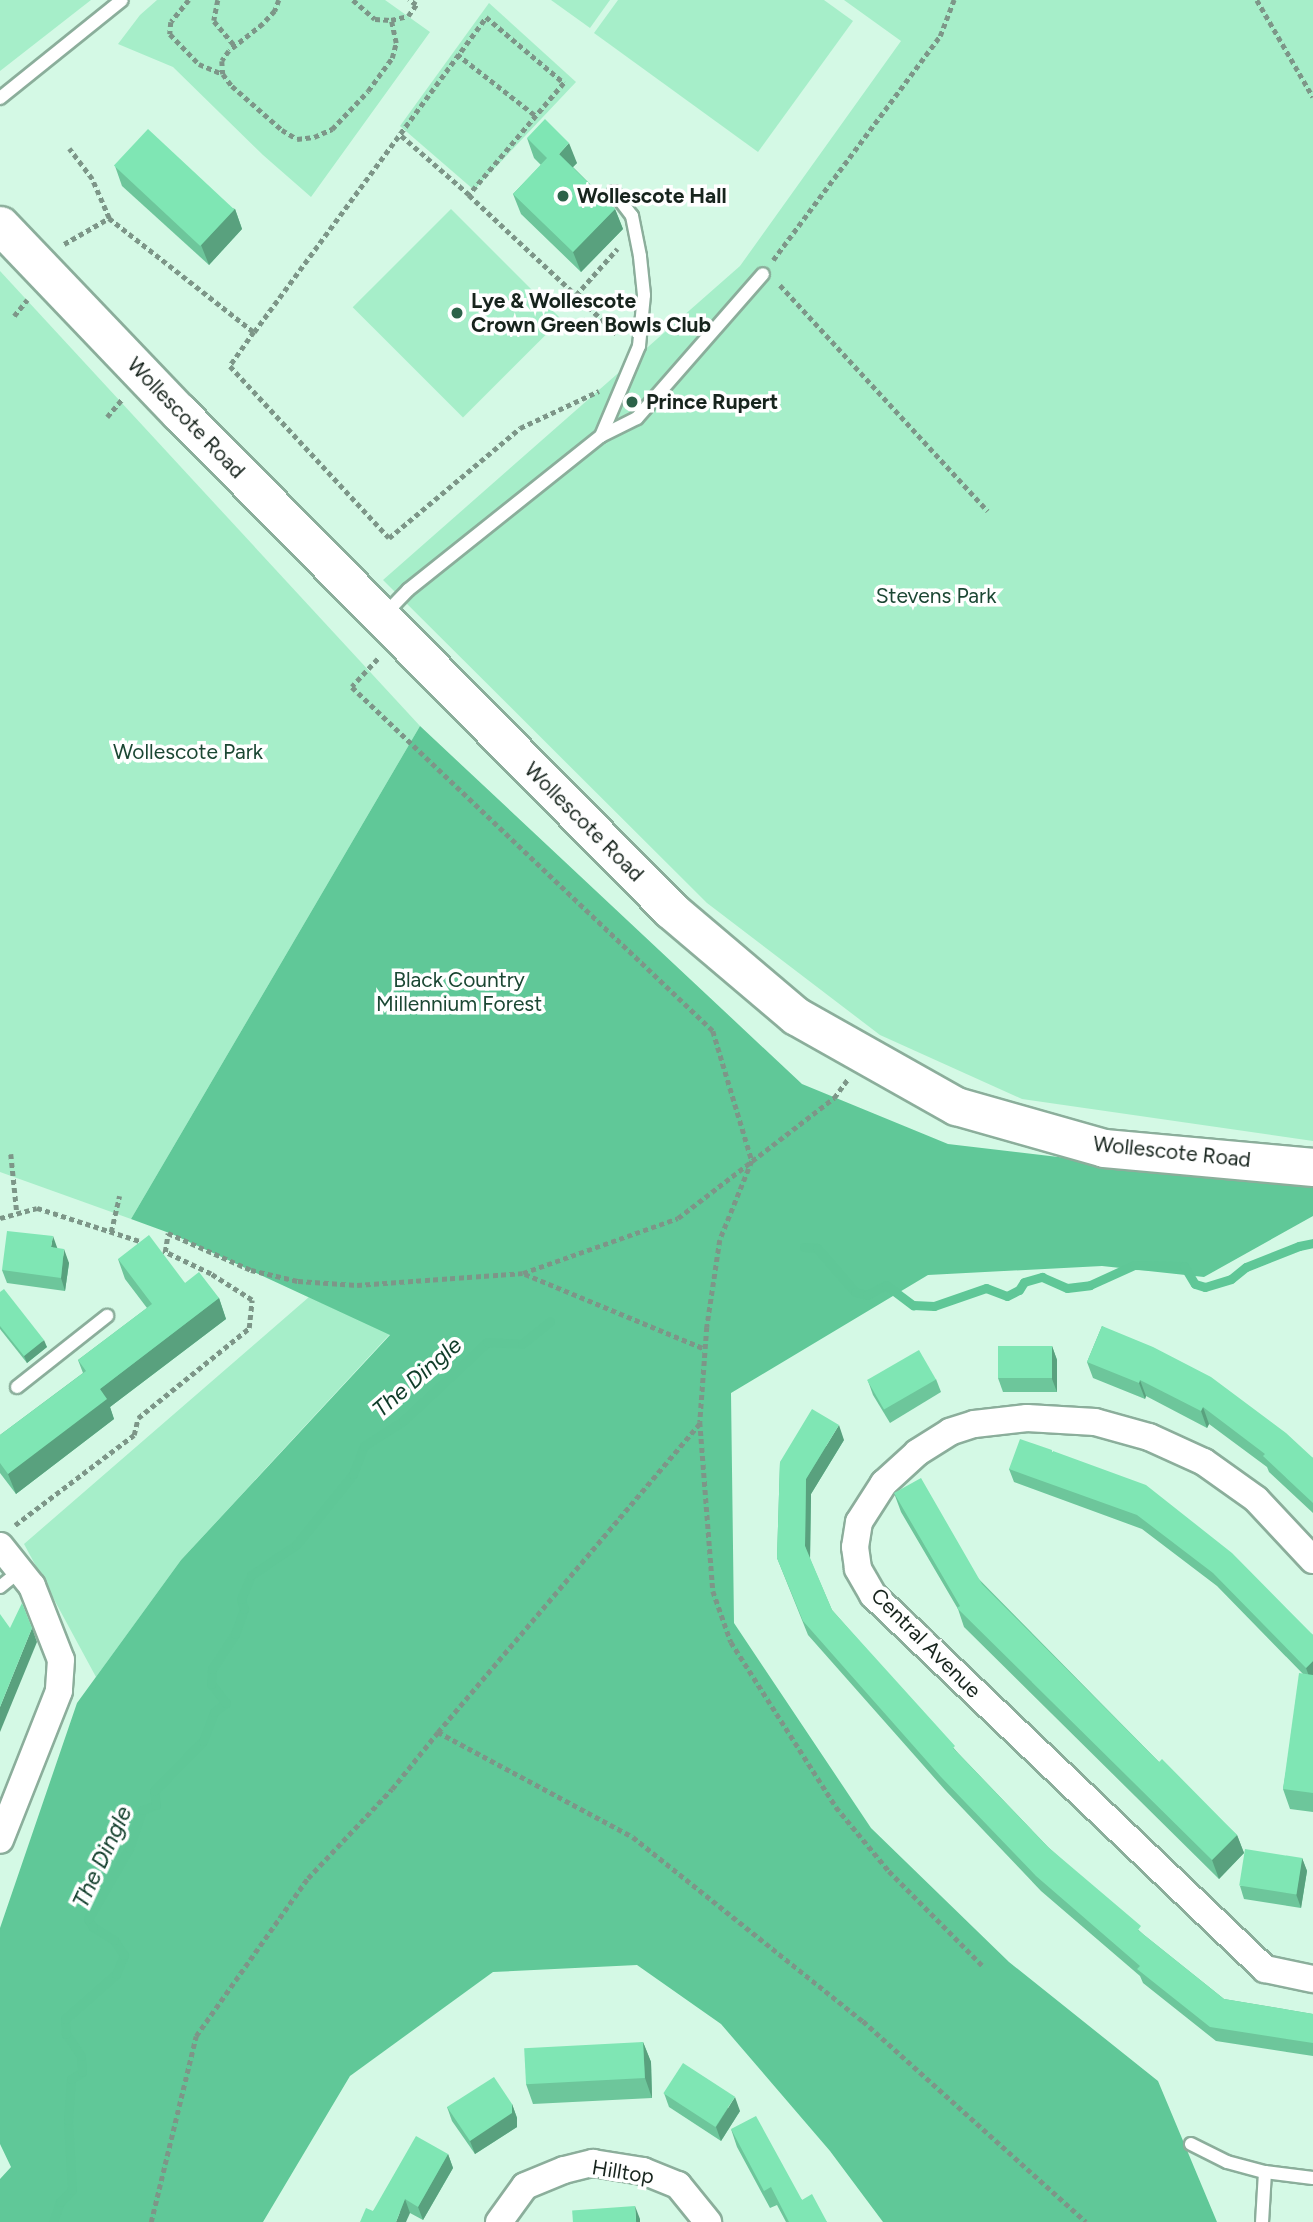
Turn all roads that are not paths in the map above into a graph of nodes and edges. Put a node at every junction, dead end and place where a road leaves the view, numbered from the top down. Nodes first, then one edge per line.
1 (122, 0) edge
2 (0, 98) edge
3 (614, 192) dead end
4 (0, 225) edge
5 (764, 272) road end
6 (601, 436) junction
7 (382, 617) junction
8 (1313, 1167) edge
9 (107, 1315) dead end
10 (17, 1387) dead end
11 (6, 1537) edge
12 (1313, 1559) edge
13 (10, 1578) edge
14 (0, 1840) edge
15 (1313, 1979) edge
16 (1191, 2144) dead end
17 (1265, 2172) junction
18 (1313, 2178) edge
19 (499, 2222) edge
20 (708, 2222) edge
21 (1262, 2222) edge

1 - 2 lane
3 - 6 lane
4 - 7 street, Wollescote Road
5 - 6 lane
6 - 7 lane
7 - 8 street, Wollescote Road
9 - 10 lane
11 - 13 street
12 - 15 street, Central Avenue
13 - 14 street
16 - 17 lane
17 - 18 lane
17 - 21 lane
19 - 20 street, Hilltop

